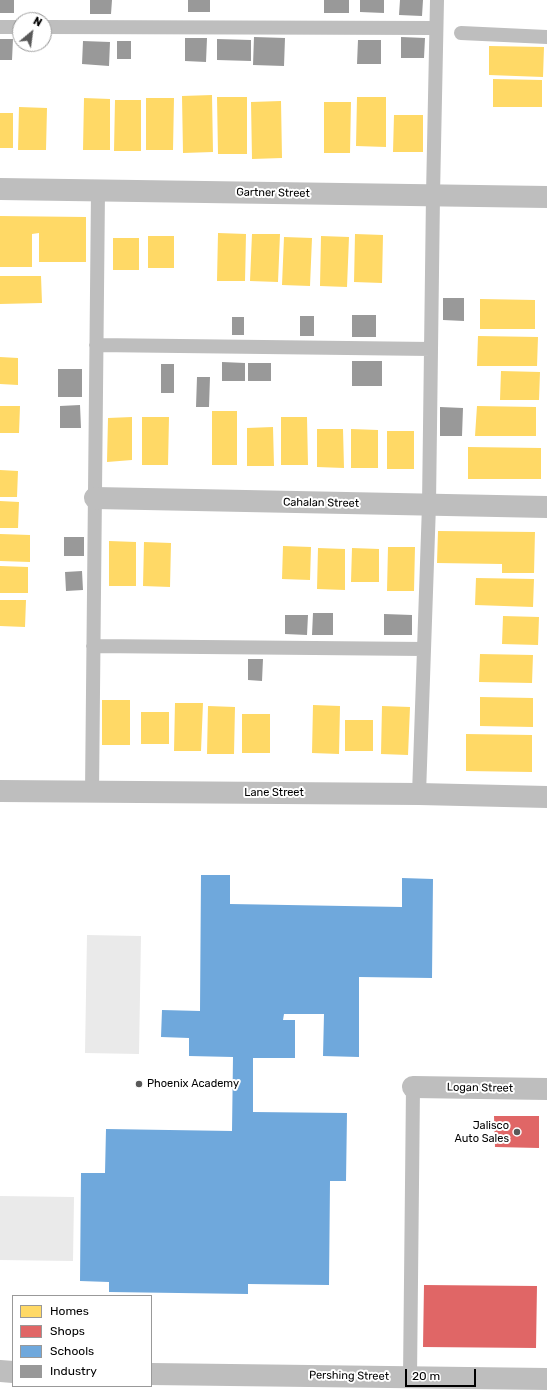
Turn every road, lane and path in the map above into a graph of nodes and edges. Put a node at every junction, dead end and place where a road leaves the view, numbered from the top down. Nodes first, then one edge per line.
1 (437, 0) edge
2 (0, 27) edge
3 (12, 27) edge
4 (52, 27) edge
5 (436, 28) junction
6 (461, 32) dead end
7 (547, 37) edge
8 (0, 189) edge
9 (98, 191) junction
10 (432, 196) junction
11 (547, 197) edge
12 (96, 345) junction
13 (431, 349) junction
14 (94, 498) junction
15 (429, 505) junction
16 (547, 507) edge
17 (93, 646) junction
18 (424, 649) junction
19 (0, 791) edge
20 (92, 792) junction
21 (419, 794) junction
22 (547, 797) edge
23 (413, 1087) joint
24 (547, 1089) edge
25 (0, 1371) edge
26 (12, 1372) edge
27 (152, 1374) edge
28 (410, 1377) junction
29 (547, 1379) edge

1 - 5 lane
2 - 3 lane
4 - 5 lane
5 - 10 lane
6 - 7 lane
8 - 9 street, Gartner Street
9 - 10 street, Gartner Street
9 - 12 lane
10 - 11 street, Gartner Street
10 - 13 lane
12 - 13 lane
12 - 14 lane
13 - 15 lane
14 - 15 street, Cahalan Street
14 - 17 lane
15 - 16 street, Cahalan Street
15 - 18 lane
17 - 18 lane
17 - 20 lane
18 - 21 lane
19 - 20 street, Lane Street
20 - 21 street, Lane Street
21 - 22 street, Lane Street
23 - 24 street, Logan Street
23 - 28 lane
25 - 26 street
27 - 28 street, Pershing Street
28 - 29 street, Pershing Street

